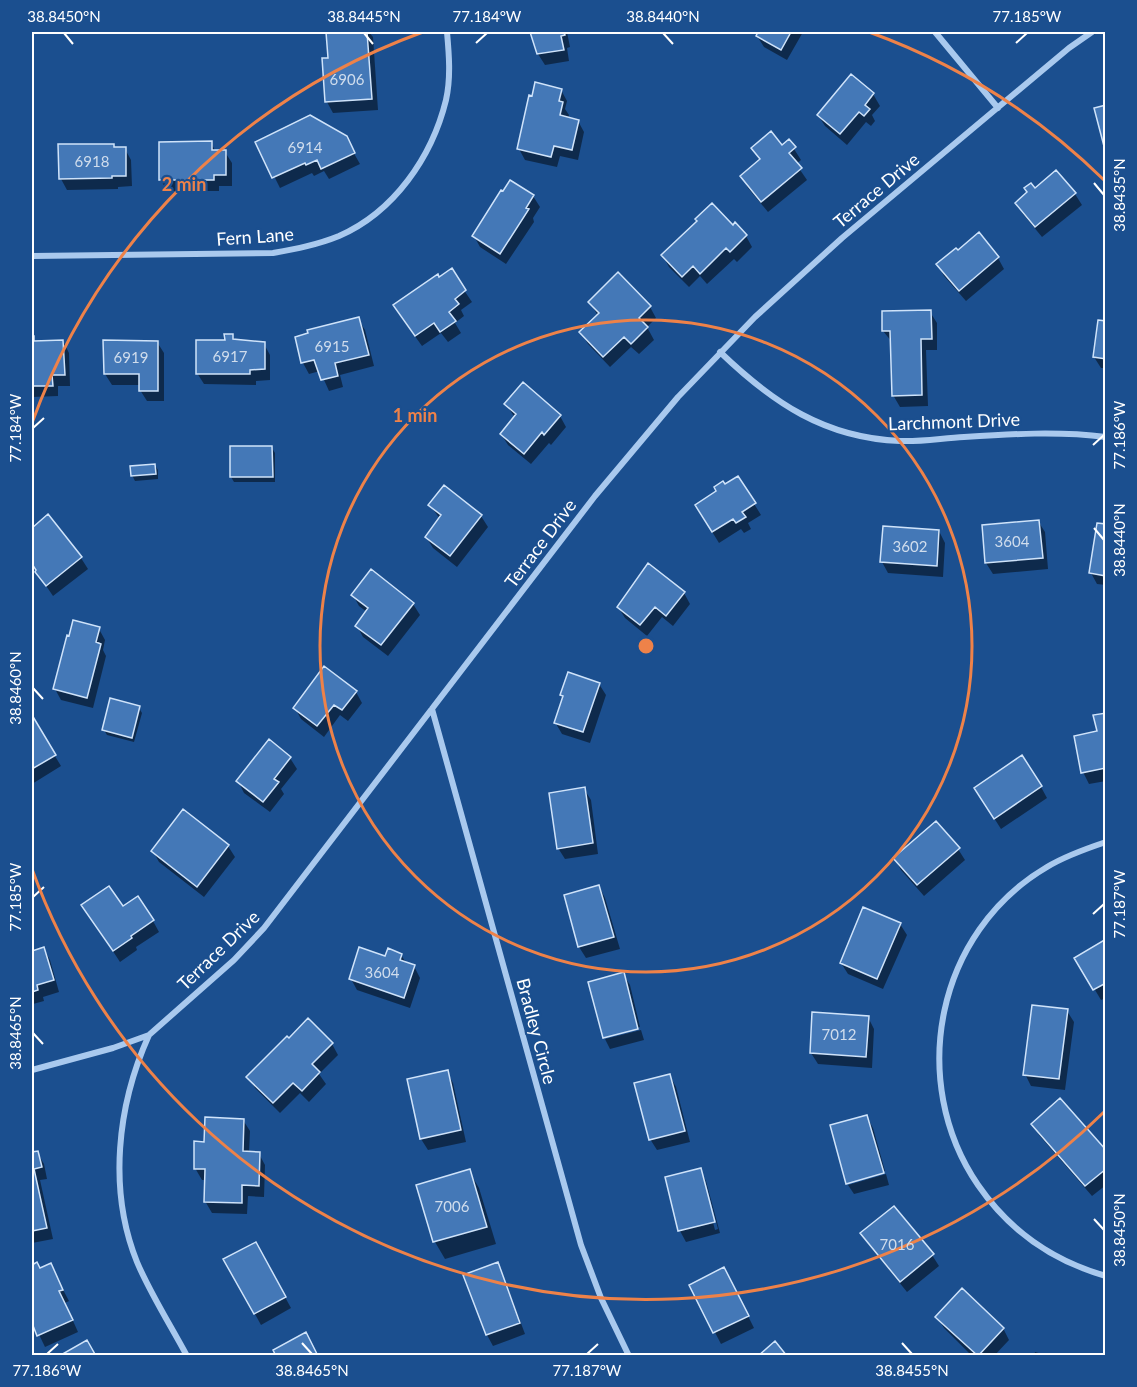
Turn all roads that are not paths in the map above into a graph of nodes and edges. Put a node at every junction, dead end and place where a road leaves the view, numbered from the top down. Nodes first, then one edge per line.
1 (447, 32) edge
2 (935, 32) edge
3 (1092, 32) edge
4 (998, 108) junction
5 (32, 256) edge
6 (720, 352) junction
7 (1106, 437) edge
8 (432, 709) junction
9 (1106, 843) edge
10 (149, 1035) junction
11 (32, 1070) edge
12 (1106, 1276) edge
13 (187, 1356) edge
14 (629, 1356) edge

1 - 5 street, Fern Lane
2 - 4 street
3 - 4 street, Terrace Drive
4 - 6 street, Terrace Drive
6 - 7 street, Larchmont Drive
6 - 8 street, Terrace Drive
8 - 10 street, Terrace Drive
8 - 14 street, Bradley Circle
9 - 12 street
10 - 11 street, Terrace Drive
10 - 13 street

